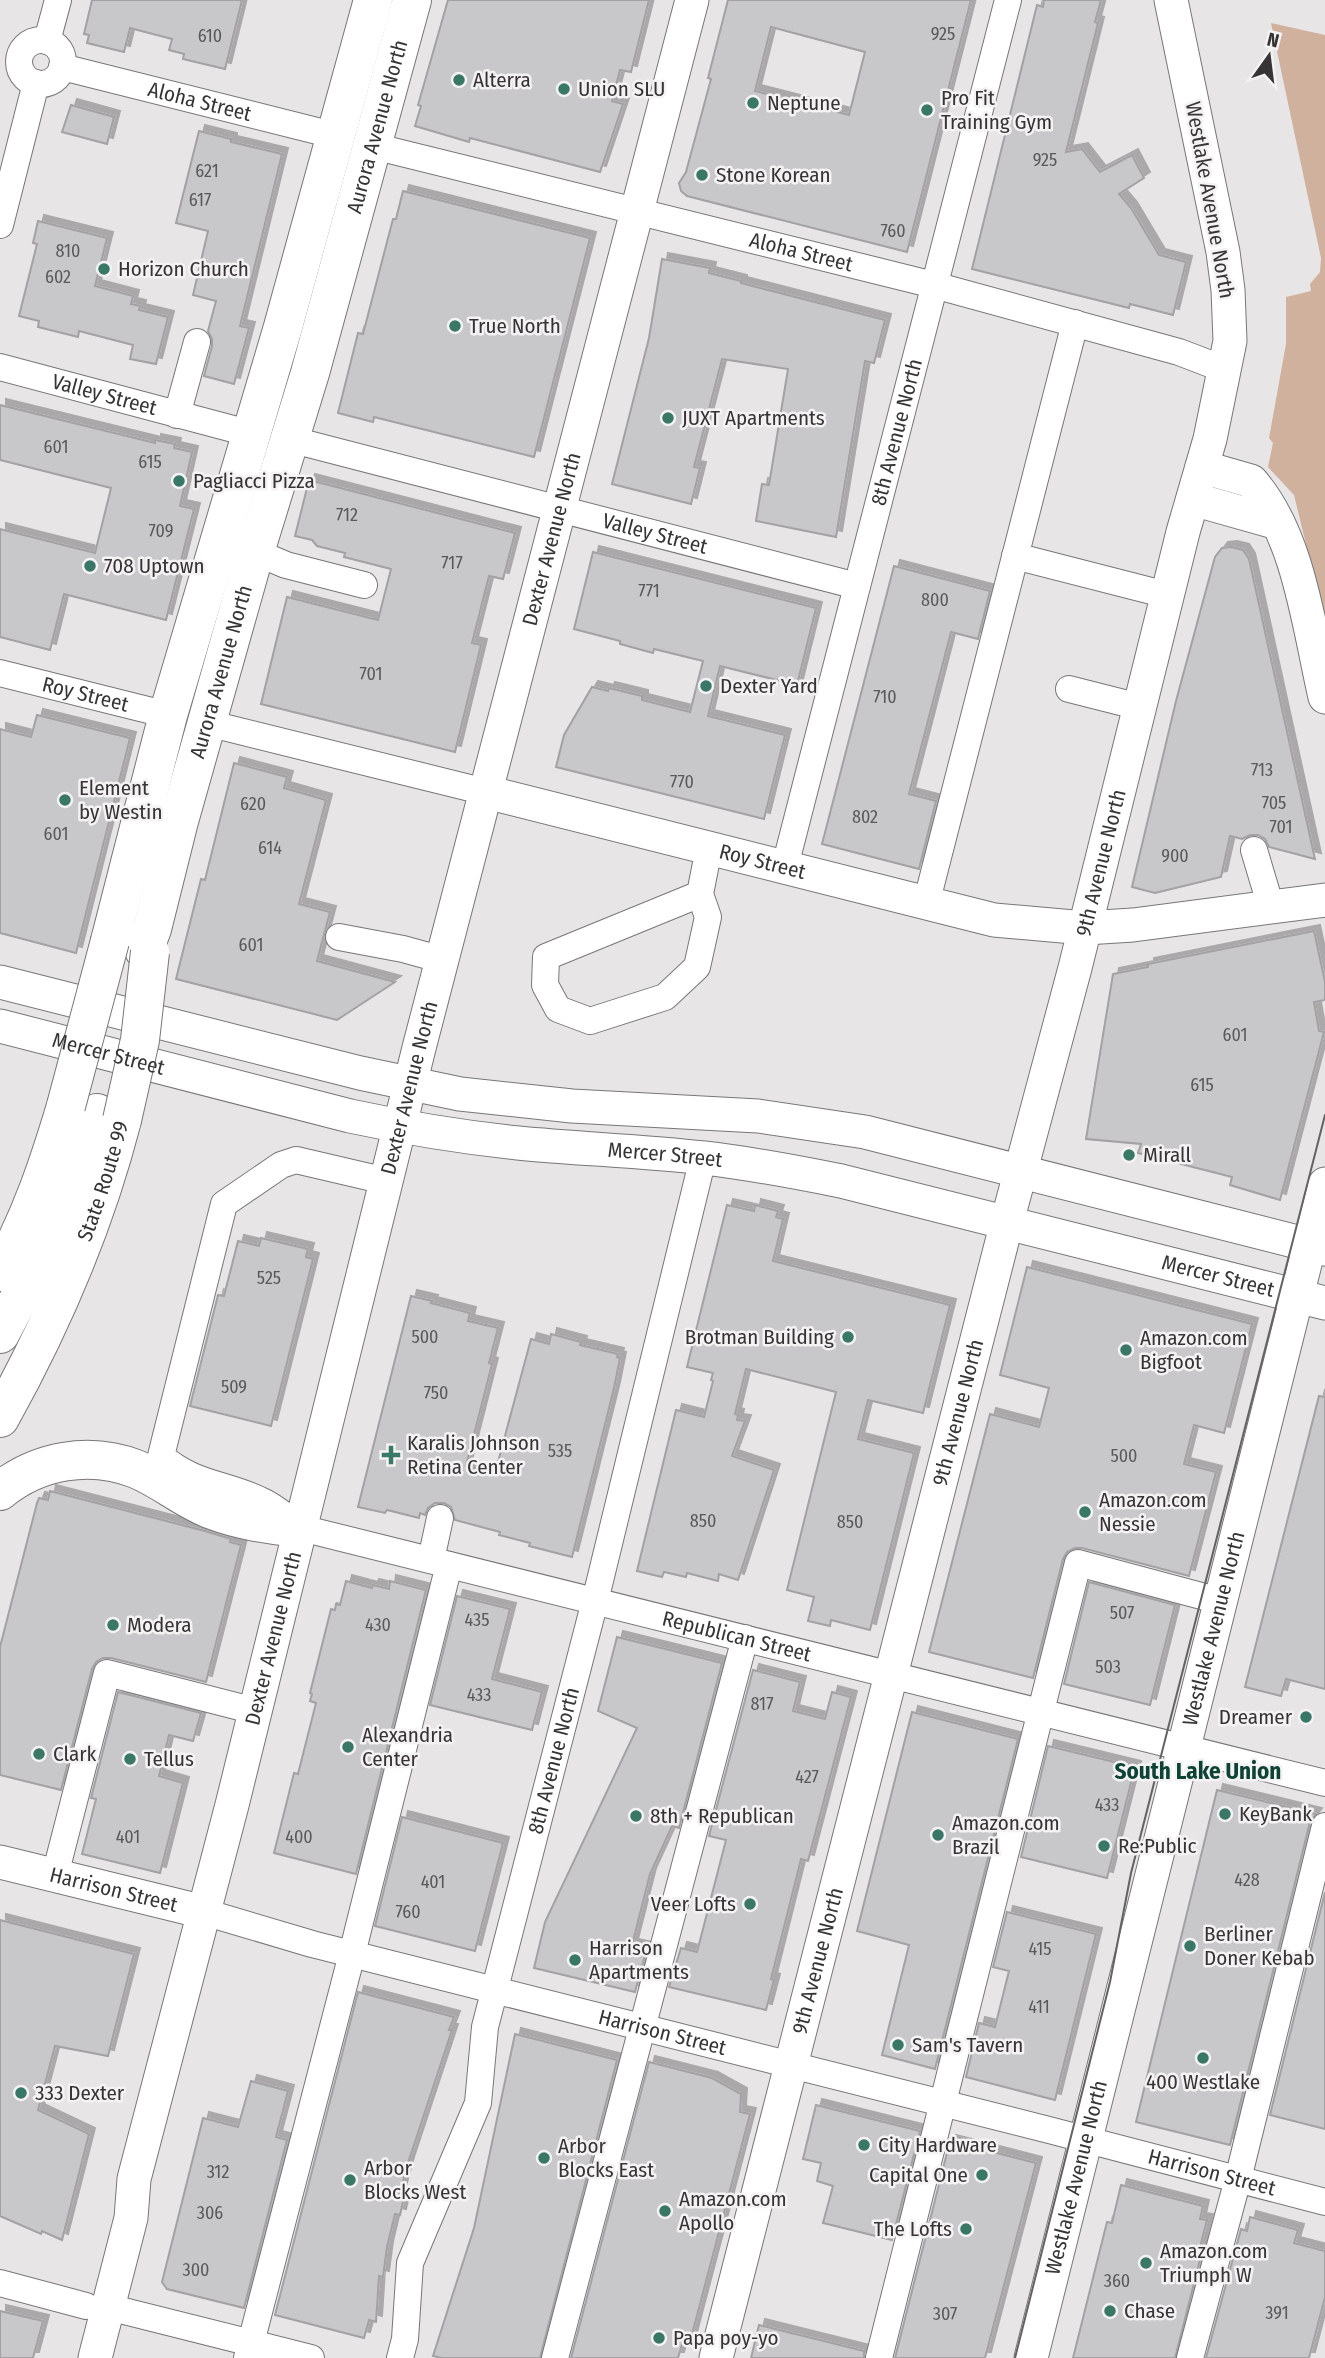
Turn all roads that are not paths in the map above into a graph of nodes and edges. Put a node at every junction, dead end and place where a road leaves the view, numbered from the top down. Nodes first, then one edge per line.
1 (58, 0) edge
2 (373, 0) edge
3 (412, 0) edge
4 (692, 0) edge
5 (1008, 0) edge
6 (1171, 0) edge
7 (47, 41) junction
8 (10, 52) edge
9 (62, 67) junction
10 (36, 83) junction
11 (337, 136) junction
12 (373, 146) junction
13 (638, 212) junction
14 (0, 225) edge
15 (934, 285) junction
16 (1075, 323) junction
17 (197, 342) dead end
18 (0, 367) edge
19 (1226, 370) junction
20 (177, 415) junction
21 (252, 434) junction
22 (289, 439) junction
23 (1202, 467) junction
24 (1194, 499) junction
25 (561, 509) junction
26 (1278, 523) junction
27 (255, 552) junction
28 (1015, 556) junction
29 (364, 585) dead end
30 (858, 586) junction
31 (1167, 595) junction
32 (0, 673) edge
33 (1069, 689) dead end
34 (1325, 697) edge
35 (1140, 706) junction
36 (169, 715) junction
37 (206, 723) junction
38 (486, 792) junction
39 (709, 848) junction
40 (1254, 850) dead end
41 (785, 866) junction
42 (700, 894) junction
43 (1325, 900) edge
44 (926, 904) junction
45 (1271, 907) junction
46 (1085, 928) junction
47 (339, 937) dead end
48 (139, 943) junction
49 (443, 960) junction
50 (0, 982) edge
51 (1, 1028) edge
52 (85, 1028) joint
53 (410, 1084) junction
54 (85, 1110) junction
55 (400, 1127) junction
56 (703, 1158) junction
57 (1021, 1171) junction
58 (386, 1181) junction
59 (1325, 1184) edge
60 (0, 1213) edge
61 (1007, 1222) junction
62 (1317, 1247) edge
63 (0, 1272) edge
64 (1311, 1299) edge
65 (0, 1334) edge
66 (0, 1418) edge
67 (0, 1491) edge
68 (440, 1518) dead end
69 (301, 1528) junction
70 (440, 1562) junction
71 (595, 1601) junction
72 (1220, 1601) junction
73 (745, 1638) junction
74 (891, 1675) junction
75 (255, 1711) junction
76 (1039, 1712) junction
77 (1184, 1748) junction
78 (1325, 1783) edge
79 (1325, 1826) edge
80 (0, 1862) edge
81 (55, 1875) junction
82 (204, 1912) junction
83 (352, 1954) junction
84 (494, 1989) junction
85 (644, 2027) junction
86 (791, 2065) junction
87 (942, 2103) junction
88 (1087, 2140) junction
89 (1238, 2179) junction
90 (1325, 2202) edge
91 (0, 2283) edge
92 (97, 2307) junction
93 (249, 2350) edge
94 (73, 2358) edge
95 (95, 2358) edge
96 (311, 2358) edge
97 (400, 2358) edge
98 (555, 2358) edge
99 (716, 2358) edge
100 (879, 2358) edge
101 (1031, 2358) edge
102 (1190, 2358) edge

1 - 7 street
2 - 11 highway, Aurora Avenue North
3 - 12 highway, Aurora Avenue North
4 - 13 main road, Dexter Avenue North
5 - 15 street, 8th Avenue North
6 - 19 main road, Westlake Avenue North
7 - 8 street
7 - 9 street
8 - 10 street
9 - 10 street
9 - 11 street, Aloha Street
10 - 14 street
11 - 21 highway, Aurora Avenue North
12 - 13 street, Aloha Street
12 - 22 highway, Aurora Avenue North
13 - 15 street, Aloha Street
13 - 25 main road, Dexter Avenue North
15 - 16 street, Aloha Street
15 - 30 street, 8th Avenue North
16 - 19 street, Aloha Street
16 - 28 street
17 - 20 street
18 - 20 street, Valley Street
19 - 23 main road, Westlake Avenue North
20 - 21 street, Valley Street
21 - 36 highway, Aurora Avenue North
22 - 25 street, Valley Street
22 - 27 highway, Aurora Avenue North
23 - 24 main road, 9th Avenue North
23 - 26 main road
24 - 26 main road
24 - 31 main road, 9th Avenue North
25 - 30 street, Valley Street
25 - 38 main road, Dexter Avenue North
26 - 34 main road
27 - 29 street
27 - 37 highway, Aurora Avenue North
28 - 31 street
28 - 44 street
30 - 41 street, 8th Avenue North
31 - 35 main road, 9th Avenue North
32 - 36 street, Roy Street
33 - 35 street
35 - 46 main road, 9th Avenue North
36 - 48 highway, Aurora Avenue North
37 - 38 street, Roy Street
37 - 48 highway, Aurora Avenue North
38 - 39 main road, Roy Street
38 - 49 main road, Dexter Avenue North
39 - 41 main road, Roy Street
39 - 42 street
40 - 45 street
41 - 44 main road, Roy Street
42 - 42 street
43 - 45 main road, Roy Street
44 - 46 main road, Roy Street
45 - 46 main road, Roy Street
46 - 57 main road, 9th Avenue North
47 - 49 street
48 - 52 highway, Aurora Avenue North, bridge
48 - 54 highway, Aurora Avenue North
49 - 53 main road, Dexter Avenue North
50 - 53 main road, Mercer Street
51 - 55 main road, Mercer Street
52 - 54 highway, State Route 99, bridge
53 - 55 main road, Dexter Avenue North
53 - 57 main road, Mercer Street
54 - 60 highway, State Route 99
54 - 63 highway, Aurora Avenue North
54 - 65 highway, Aurora Avenue North
54 - 66 highway, State Route 99
55 - 56 main road, Mercer Street
55 - 58 main road, Dexter Avenue North
56 - 61 main road, Mercer Street
56 - 71 street, 8th Avenue North
57 - 61 main road, 9th Avenue North
57 - 62 main road, Mercer Street
58 - 69 main road, Dexter Avenue North
58 - 69 street, Republican Street
59 - 62 main road, Westlake Avenue North
61 - 64 main road, Mercer Street
61 - 74 main road, 9th Avenue North
62 - 64 main road, Westlake Avenue North
64 - 72 main road, Westlake Avenue North
67 - 69 highway
68 - 70 street
69 - 70 street, Republican Street
69 - 75 main road, Dexter Avenue North
70 - 71 street, Republican Street
70 - 83 street
71 - 73 street, Republican Street
71 - 84 street, 8th Avenue North
72 - 76 street
72 - 77 main road, Westlake Avenue North
73 - 74 street, Republican Street
73 - 85 street
74 - 76 street, Republican Street
74 - 86 main road, 9th Avenue North
75 - 81 street
75 - 82 main road, Dexter Avenue North
76 - 77 street, Republican Street
76 - 87 street
77 - 78 street, Republican Street
77 - 88 main road, Westlake Avenue North
79 - 89 street
80 - 81 main road, Harrison Street
81 - 82 main road, Harrison Street
82 - 83 street, Harrison Street
82 - 92 main road, Dexter Avenue North
83 - 84 street, Harrison Street
83 - 93 street
84 - 85 street, Harrison Street
84 - 97 street, 8th Avenue North
85 - 86 street, Harrison Street
85 - 98 street
86 - 87 street, Harrison Street
86 - 99 main road, 9th Avenue North
87 - 88 street, Harrison Street
87 - 100 street
88 - 89 street, Harrison Street
88 - 101 main road, Westlake Avenue North
89 - 90 street, Harrison Street
89 - 102 street
91 - 92 street
92 - 93 street
92 - 94 main road, Dexter Avenue North
92 - 95 main road, Dexter Avenue North
93 - 96 street

